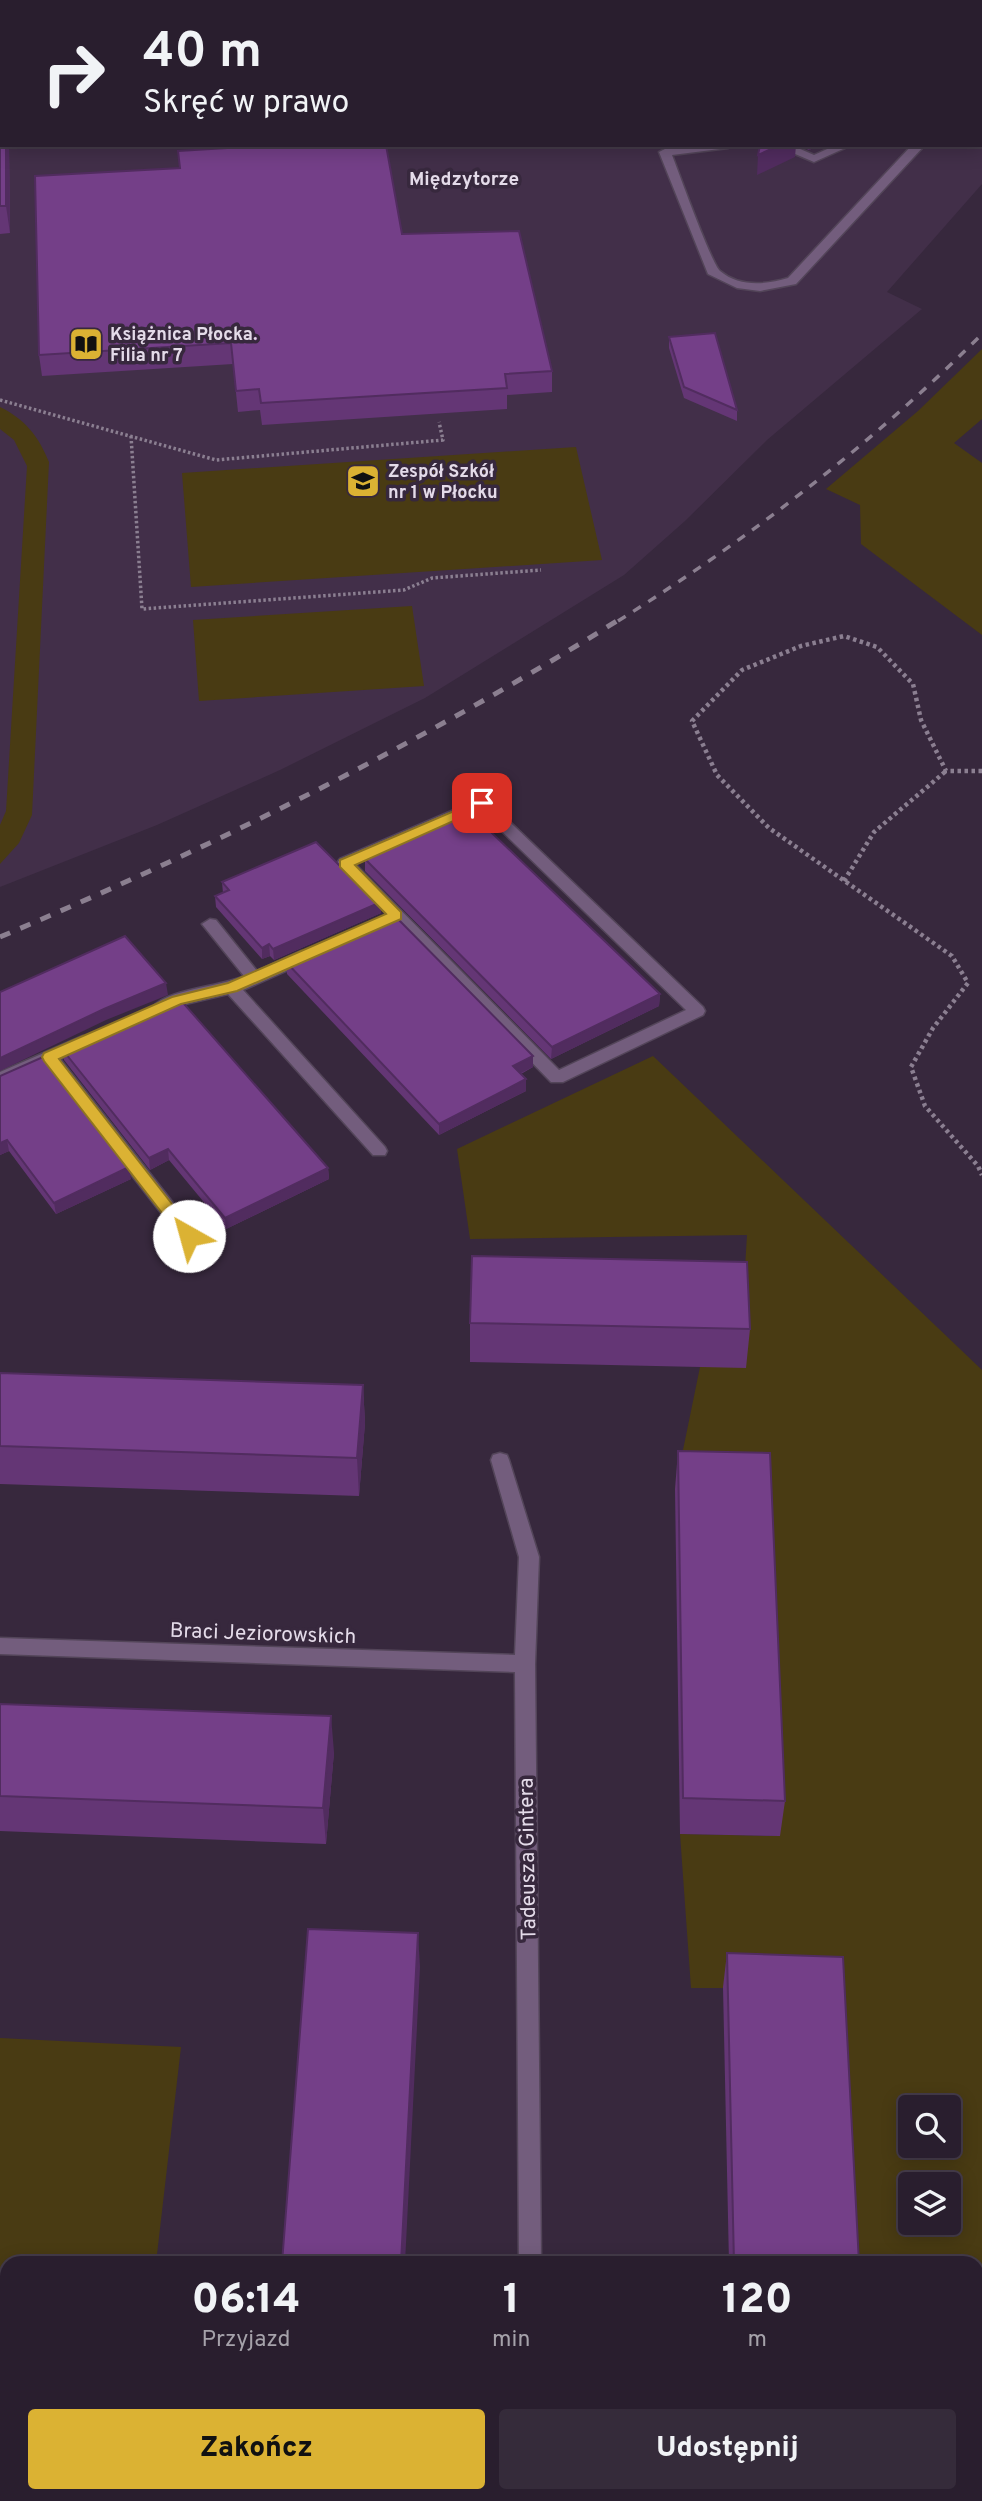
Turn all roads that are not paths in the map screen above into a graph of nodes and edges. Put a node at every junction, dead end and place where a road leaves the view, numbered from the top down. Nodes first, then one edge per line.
1 (710, 147) edge
2 (785, 147) edge
3 (841, 147) edge
4 (917, 147) edge
5 (390, 918) joint
6 (210, 924) dead end
7 (325, 947) edge
8 (254, 978) junction
9 (232, 988) junction
10 (142, 1016) edge
11 (96, 1036) edge
12 (49, 1057) junction
13 (0, 1079) edge
14 (379, 1151) dead end
15 (189, 1236) dead end
16 (500, 1460) dead end
17 (0, 1646) edge
18 (525, 1664) junction
19 (530, 2256) edge

1 - 4 street
2 - 3 street
5 - 5 street
6 - 8 street
7 - 8 street
8 - 9 street
9 - 10 street
9 - 14 street
11 - 12 street
12 - 13 street
12 - 15 street
16 - 18 street, Tadeusza Gintera
17 - 18 street, Braci Jeziorowskich
18 - 19 street, Tadeusza Gintera

